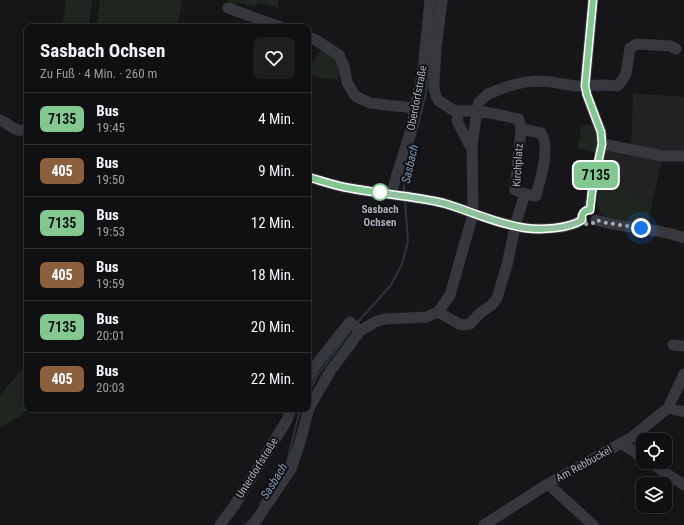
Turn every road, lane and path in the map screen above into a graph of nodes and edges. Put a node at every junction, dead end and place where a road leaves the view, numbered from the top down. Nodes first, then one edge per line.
1 (430, 0) edge
2 (442, 0) edge
3 (593, 0) edge
4 (228, 8) dead end
5 (272, 24) edge
6 (311, 38) edge
7 (676, 49) dead end
8 (585, 86) junction
9 (415, 108) junction
10 (477, 110) junction
11 (459, 111) junction
12 (2, 121) edge
13 (521, 128) junction
14 (24, 130) edge
15 (602, 144) junction
16 (472, 147) junction
17 (684, 156) edge
18 (311, 179) edge
19 (394, 194) junction
20 (525, 194) junction
21 (590, 210) junction
22 (473, 214) junction
23 (582, 220) junction
24 (596, 220) junction
25 (515, 226) junction
26 (684, 238) edge
27 (438, 312) junction
28 (357, 327) junction
29 (311, 373) edge
30 (684, 374) edge
31 (311, 405) edge
32 (668, 408) junction
33 (290, 412) edge
34 (308, 412) edge
35 (684, 412) edge
36 (621, 443) junction
37 (636, 453) edge
38 (660, 469) edge
39 (548, 484) junction
40 (684, 485) edge
41 (486, 524) edge
42 (220, 525) edge
43 (253, 525) edge
44 (593, 525) edge

1 - 9 street, Oberdorfstraße
2 - 11 street
3 - 8 street
4 - 5 street
6 - 9 street
7 - 8 street
8 - 10 street
8 - 15 street
9 - 19 street, Oberdorfstraße
10 - 11 street
10 - 13 street, Kirchplatz
10 - 16 street
11 - 16 street
12 - 14 street
13 - 20 street, Kirchplatz
13 - 20 street, Kirchplatz
15 - 17 street
15 - 21 street
16 - 22 street
18 - 19 street
19 - 22 street
20 - 25 street
21 - 23 street
21 - 24 street
22 - 25 street
22 - 27 street
23 - 24 street
23 - 25 street
24 - 26 street
25 - 27 street
27 - 28 street
28 - 29 street
28 - 31 street
30 - 32 street
32 - 35 street
32 - 36 street, Am Rebbuckel
33 - 42 street, Unterdorfstraße
34 - 43 street
36 - 37 street
36 - 39 street, Am Rebbuckel
38 - 40 street
39 - 41 street, Am Rebbuckel
39 - 44 street

